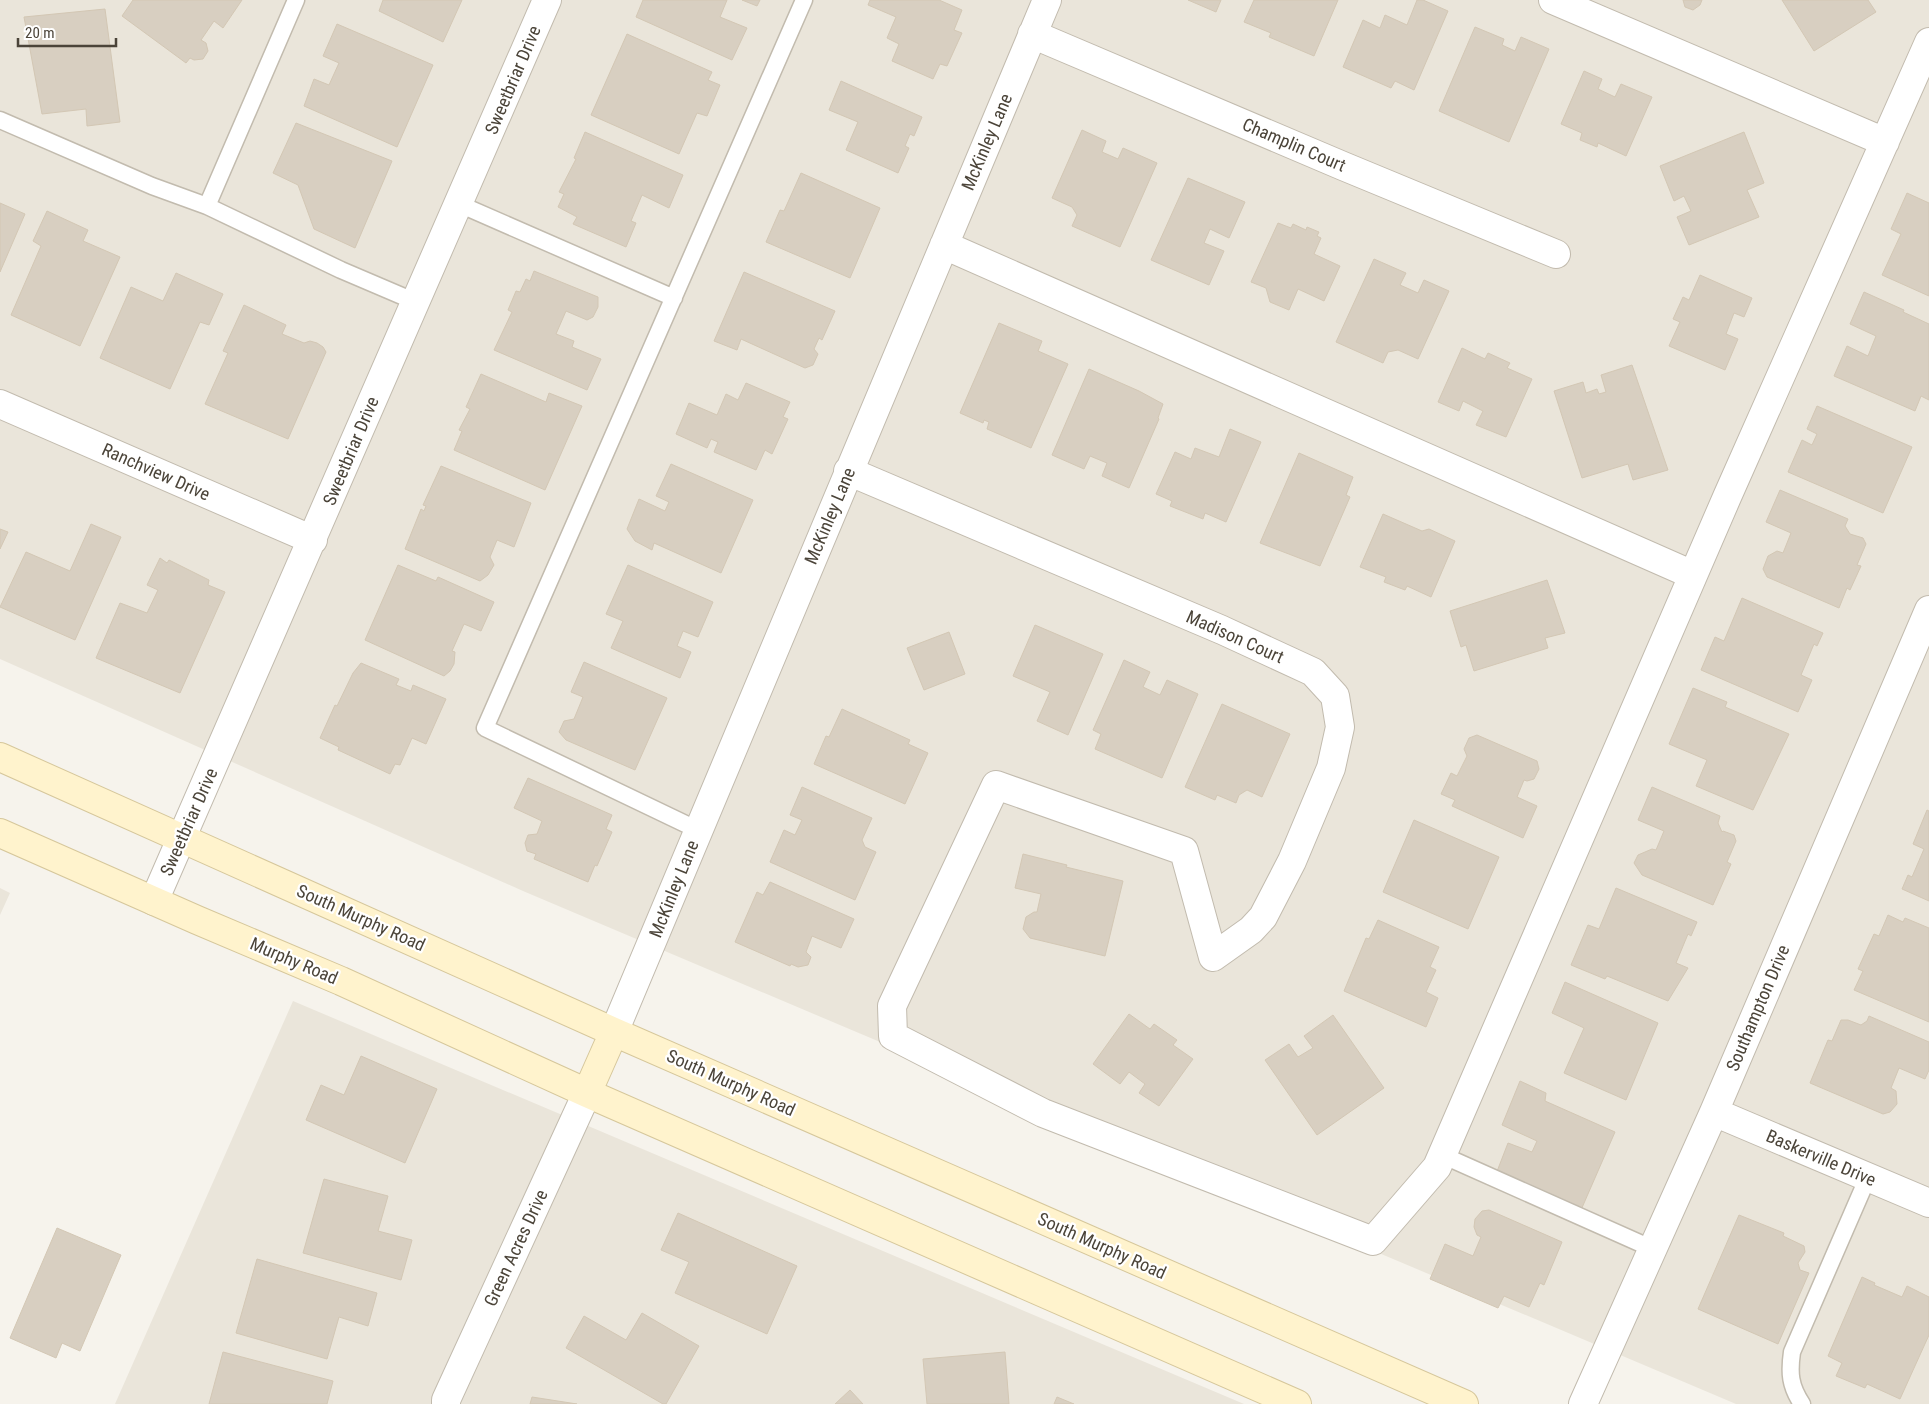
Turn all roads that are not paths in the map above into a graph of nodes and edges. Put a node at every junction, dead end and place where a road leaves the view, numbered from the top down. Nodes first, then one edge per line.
1 (296, 0) edge
2 (547, 0) edge
3 (804, 0) edge
4 (1048, 0) edge
5 (1553, 0) edge
6 (1032, 34) junction
7 (1929, 42) edge
8 (0, 120) edge
9 (1885, 142) junction
10 (459, 204) junction
11 (207, 206) junction
12 (944, 244) junction
13 (1556, 254) dead end
14 (674, 298) junction
15 (416, 302) junction
16 (0, 404) edge
17 (848, 471) junction
18 (313, 540) junction
19 (1693, 575) junction
20 (1929, 610) edge
21 (0, 757) edge
22 (698, 830) junction
23 (0, 833) edge
24 (183, 838) junction
25 (154, 902) junction
26 (614, 1032) junction
27 (587, 1093) junction
28 (1714, 1112) junction
29 (1442, 1155) junction
30 (1868, 1177) junction
31 (1929, 1203) edge
32 (1652, 1249) junction
33 (446, 1404) edge
34 (1297, 1404) edge
35 (1464, 1404) edge
36 (1583, 1404) edge
37 (1802, 1404) edge

1 - 11 lane
2 - 10 street, Sweetbriar Drive
3 - 14 lane
4 - 6 street, McKinley Lane
5 - 9 street
6 - 12 street, McKinley Lane
6 - 13 street, Champlin Court
7 - 9 street
8 - 11 lane
9 - 19 street
10 - 14 lane
10 - 15 street, Sweetbriar Drive
11 - 15 lane
12 - 17 street, McKinley Lane
12 - 19 street
14 - 22 lane
15 - 18 street, Sweetbriar Drive
16 - 18 street, Ranchview Drive
17 - 22 street, McKinley Lane
17 - 29 street, Madison Court
18 - 24 street, Sweetbriar Drive
19 - 29 street
20 - 28 street, Southampton Drive
21 - 24 main road, South Murphy Road
22 - 26 street, McKinley Lane
23 - 25 main road, Murphy Road
24 - 25 street, Sweetbriar Drive
24 - 26 main road, South Murphy Road
25 - 27 main road, Murphy Road
26 - 27 main road
26 - 35 main road, South Murphy Road
27 - 33 street, Green Acres Drive
27 - 34 main road
28 - 30 street, Baskerville Drive
28 - 32 street, Southampton Drive
29 - 32 lane
30 - 31 street, Baskerville Drive
30 - 37 lane
32 - 36 street, Southampton Drive

